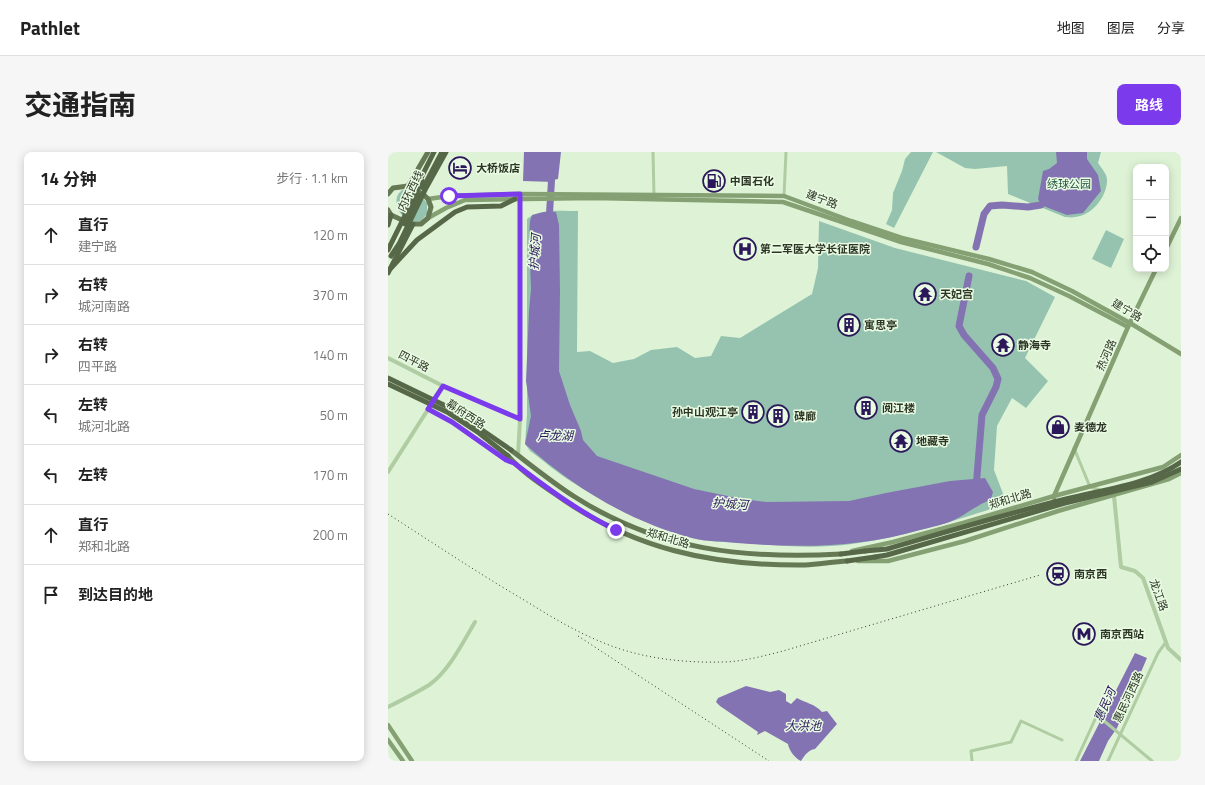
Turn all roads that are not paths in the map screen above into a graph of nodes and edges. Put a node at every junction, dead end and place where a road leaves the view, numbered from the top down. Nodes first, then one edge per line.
1 (428, 152) edge
2 (434, 152) edge
3 (438, 152) edge
4 (442, 152) edge
5 (447, 152) edge
6 (653, 152) edge
7 (786, 152) edge
8 (391, 186) edge
9 (408, 186) junction
10 (388, 194) edge
11 (520, 194) junction
12 (561, 196) junction
13 (784, 196) junction
14 (426, 197) junction
15 (654, 197) junction
16 (520, 199) junction
17 (783, 202) junction
18 (389, 213) edge
19 (428, 218) junction
20 (1181, 218) edge
21 (413, 224) junction
22 (388, 225) edge
23 (1179, 225) edge
24 (398, 231) junction
25 (1169, 243) edge
26 (388, 250) edge
27 (391, 256) junction
28 (388, 262) edge
29 (389, 270) edge
30 (1155, 272) edge
31 (1129, 325) junction
32 (1181, 354) edge
33 (388, 358) edge
34 (388, 378) edge
35 (388, 384) edge
36 (443, 386) junction
37 (428, 409) junction
38 (520, 419) junction
39 (1074, 448) junction
40 (511, 450) joint
41 (1181, 455) edge
42 (508, 456) joint
43 (518, 456) junction
44 (1181, 462) edge
45 (514, 463) junction
46 (1181, 469) edge
47 (388, 472) edge
48 (1181, 473) edge
49 (1090, 487) junction
50 (1054, 496) junction
51 (1114, 496) junction
52 (1058, 511) junction
53 (841, 554) junction
54 (847, 561) junction
55 (475, 622) dead end
56 (1166, 642) junction
57 (1181, 660) edge
58 (388, 707) edge
59 (388, 725) edge
60 (1120, 733) junction
61 (388, 740) edge
62 (1062, 740) dead end
63 (403, 761) edge
64 (412, 761) edge
65 (972, 761) edge
66 (1076, 761) edge
67 (1108, 761) edge
68 (1152, 761) edge

1 - 9 main road
2 - 24 highway, bridge
3 - 24 highway, 内环西线, bridge
4 - 27 highway, 内环西线, bridge
5 - 14 main road
5 - 27 highway, bridge
6 - 15 street
7 - 13 street
8 - 9 main road
8 - 10 main road
9 - 14 main road
11 - 12 main road, 建宁路
11 - 14 main road, 建宁路
11 - 16 street
12 - 15 main road, 建宁路
12 - 16 main road, 建宁路
13 - 15 main road, 建宁路
13 - 17 street
13 - 31 main road, 建宁路
14 - 19 main road
15 - 17 main road, 建宁路
16 - 19 main road, 建宁路
16 - 29 highway
16 - 38 street
17 - 31 main road, 建宁路
18 - 21 main road
18 - 22 highway
19 - 21 main road
20 - 23 main road
21 - 29 highway
23 - 25 main road
24 - 26 highway, 内环西线, bridge
27 - 28 highway, 内环西线
30 - 31 main road, 热河路
31 - 32 main road, 建宁路
31 - 39 main road, 热河路
33 - 36 street, 四平路
34 - 40 highway, 幕府西路, bridge
35 - 42 highway, 幕府西路, bridge
36 - 37 street
36 - 38 street, 四平路
37 - 45 street
37 - 47 street
38 - 43 street
39 - 49 street
39 - 50 main road, 热河路
40 - 43 main road, 郑和北路
41 - 49 main road, 郑和北路
42 - 45 main road, 郑和北路
43 - 53 main road, 郑和北路
44 - 53 highway, 郑和北路, bridge
45 - 54 main road, 郑和北路
46 - 54 highway, 郑和北路, bridge
48 - 51 main road, 郑和北路
49 - 50 main road, 郑和北路
49 - 51 street
50 - 52 main road
50 - 53 main road, 郑和北路
51 - 52 main road, 郑和北路
51 - 56 street, 龙江路
52 - 54 main road, 郑和北路
55 - 58 street
56 - 57 street, 龙江路
56 - 60 street, 惠民河西路
59 - 64 main road
60 - 66 street
60 - 67 street, 惠民河西路
60 - 68 street
61 - 63 main road
62 - 65 street

